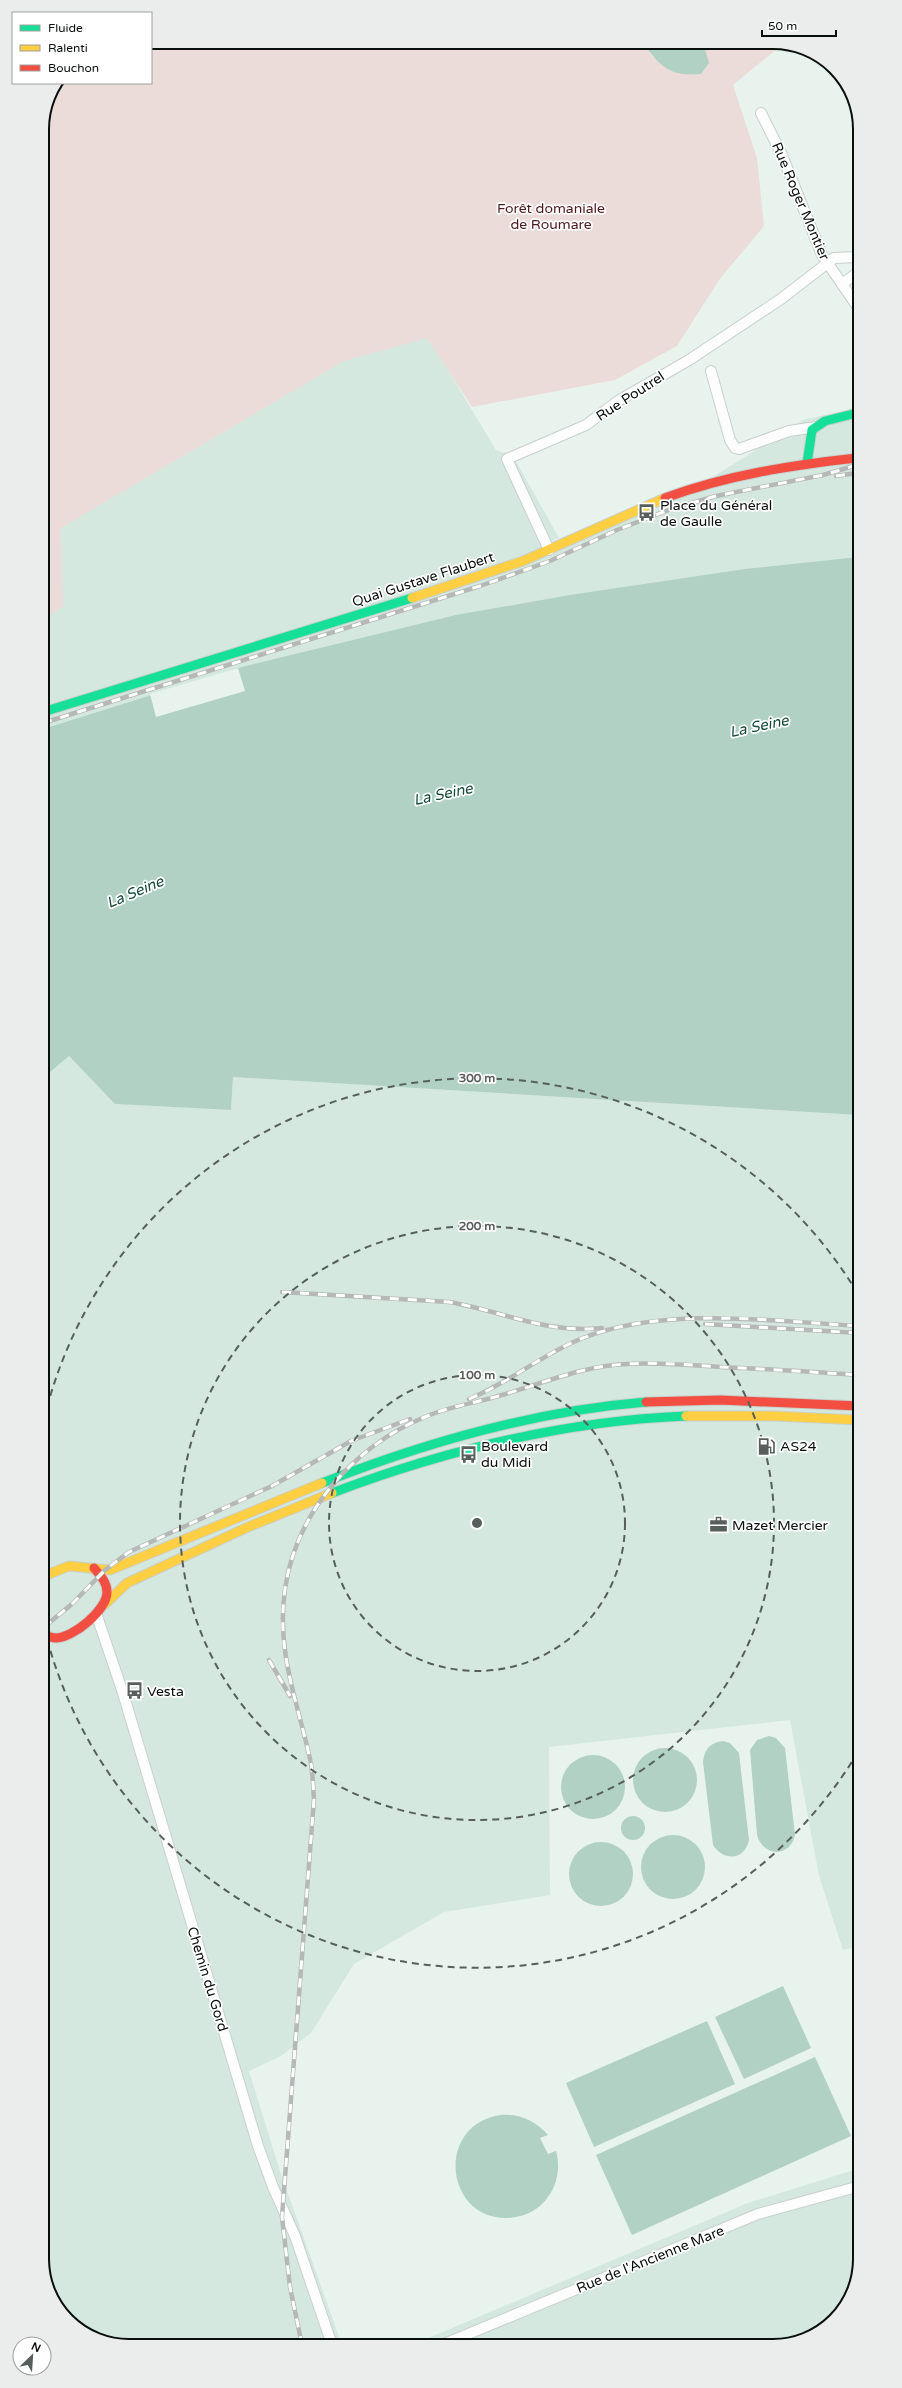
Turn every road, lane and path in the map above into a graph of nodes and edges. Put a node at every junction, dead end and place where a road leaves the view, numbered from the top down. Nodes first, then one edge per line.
1 (761, 113) dead end
2 (853, 257) edge
3 (827, 262) junction
4 (853, 276) edge
5 (842, 284) junction
6 (853, 300) edge
7 (711, 371) dead end
8 (853, 414) edge
9 (816, 427) junction
10 (853, 458) edge
11 (807, 463) junction
12 (549, 550) junction
13 (49, 710) edge
14 (716, 1399) junction
15 (853, 1406) edge
16 (583, 1409) junction
17 (608, 1418) junction
18 (853, 1420) edge
19 (94, 1568) junction
20 (49, 1572) edge
21 (105, 1604) junction
22 (97, 1616) junction
23 (49, 1637) edge
24 (853, 2188) edge
25 (330, 2339) edge
26 (456, 2339) edge

1 - 3 street, Rue Roger Montier
2 - 3 street
3 - 5 street, Rue Roger Montier
3 - 12 street, Rue Poutrel
4 - 5 street
5 - 6 street, Rue Roger Montier
7 - 9 street
8 - 9 main road
9 - 11 main road
10 - 11 main road, Quai Gustave Flaubert
11 - 12 main road, Quai Gustave Flaubert
12 - 13 main road, Quai Gustave Flaubert
14 - 15 main road
14 - 16 main road
14 - 17 main road
16 - 17 main road
16 - 19 main road
17 - 18 main road
17 - 21 main road
19 - 20 main road
19 - 21 main road
21 - 22 main road
22 - 23 main road
22 - 25 street, Chemin du Gord
24 - 26 street, Rue de l'Ancienne Mare

